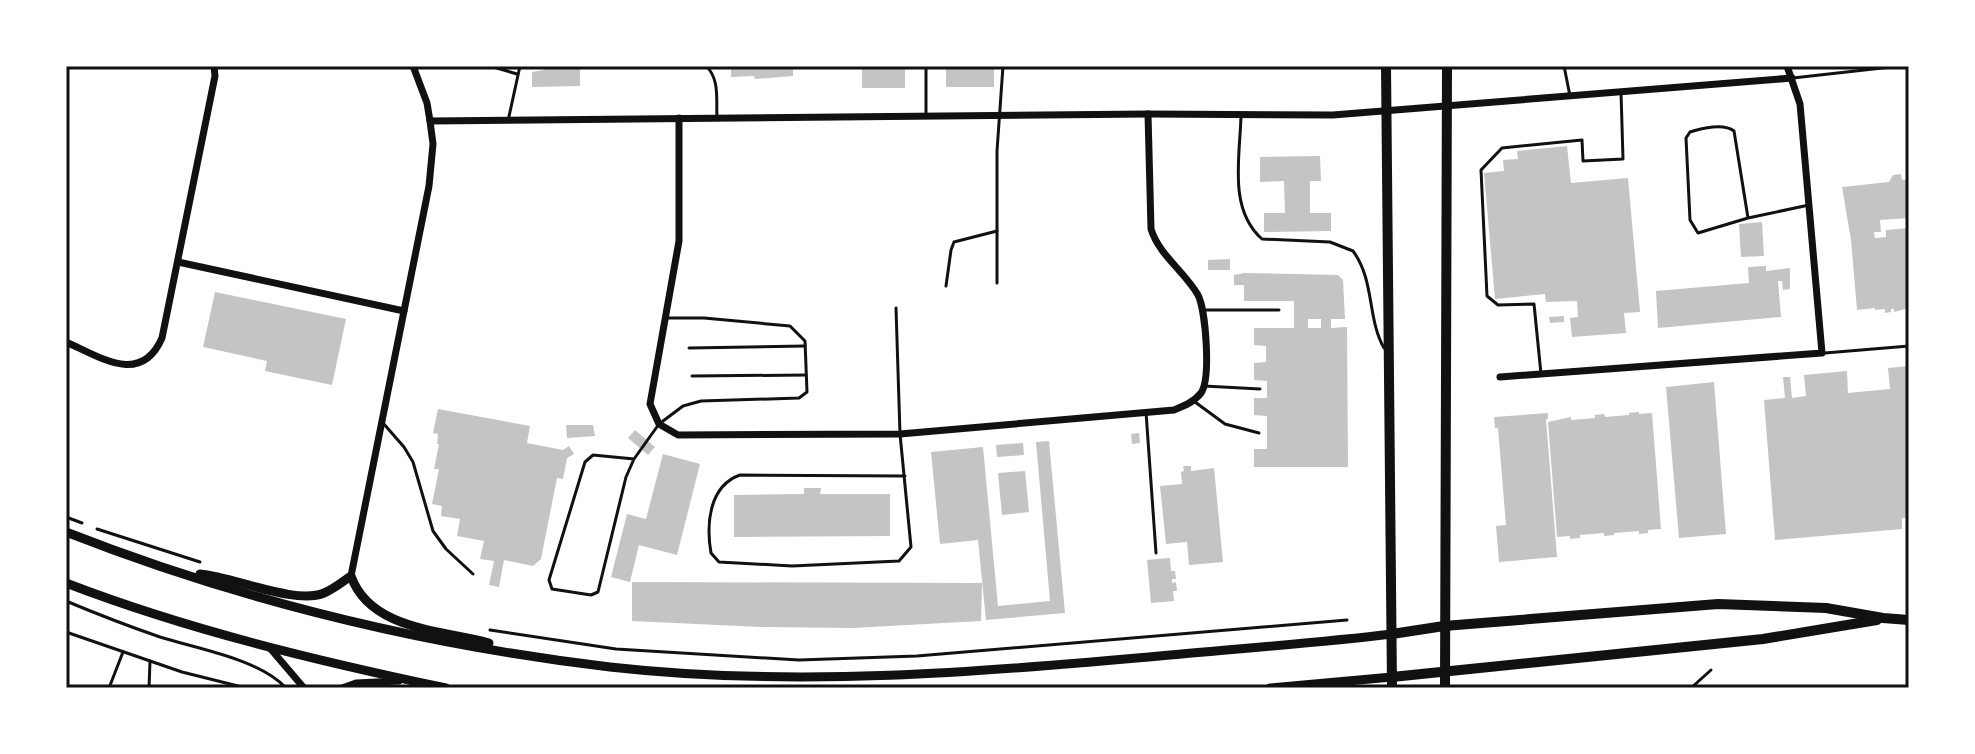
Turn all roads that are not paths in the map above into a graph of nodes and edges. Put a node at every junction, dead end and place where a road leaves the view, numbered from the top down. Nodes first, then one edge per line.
1 (214, 66) edge
2 (413, 66) edge
3 (490, 66) edge
4 (520, 66) edge
5 (667, 66) edge
6 (926, 66) edge
7 (1003, 66) edge
8 (1386, 66) edge
9 (1447, 66) edge
10 (1564, 66) edge
11 (1787, 66) edge
12 (1900, 66) edge
13 (517, 74) junction
14 (1792, 78) junction
15 (1621, 92) junction
16 (1570, 96) junction
17 (1447, 106) junction
18 (1387, 112) junction
19 (1148, 114) junction
20 (926, 116) junction
21 (999, 116) junction
22 (1241, 116) junction
23 (679, 118) junction
24 (717, 118) junction
25 (430, 121) junction
26 (508, 121) junction
27 (1809, 205) junction
28 (1748, 218) junction
29 (997, 231) junction
30 (178, 262) junction
31 (997, 283) dead end
32 (946, 286) dead end
33 (896, 308) dead end
34 (1203, 310) junction
35 (1279, 310) dead end
36 (404, 311) junction
37 (666, 318) junction
38 (66, 342) edge
39 (805, 346) junction
40 (1909, 346) edge
41 (689, 348) dead end
42 (1822, 353) junction
43 (1388, 355) junction
44 (1541, 374) junction
45 (806, 375) junction
46 (692, 376) dead end
47 (1500, 377) dead end
48 (1204, 386) junction
49 (1260, 389) dead end
50 (1193, 401) junction
51 (1146, 412) junction
52 (382, 422) junction
53 (659, 424) junction
54 (1259, 433) dead end
55 (900, 434) junction
56 (634, 459) junction
57 (905, 476) junction
58 (66, 532) edge
59 (1156, 553) dead end
60 (180, 573) junction
61 (473, 574) dead end
62 (351, 576) junction
63 (66, 583) edge
64 (1883, 618) junction
65 (1909, 620) edge
66 (1444, 626) junction
67 (66, 632) edge
68 (1392, 634) junction
69 (269, 646) junction
70 (123, 652) junction
71 (523, 654) junction
72 (150, 661) junction
73 (1445, 670) junction
74 (413, 681) junction
75 (1392, 682) edge
76 (235, 687) edge
77 (109, 688) edge
78 (149, 688) edge
79 (246, 688) edge
80 (304, 688) edge
81 (342, 688) edge
82 (446, 688) edge
83 (1270, 688) edge
84 (1445, 688) edge

1 - 30 street
2 - 25 street
3 - 13 lane
4 - 13 lane
5 - 24 lane
6 - 20 lane
7 - 21 lane
8 - 18 main road
9 - 17 main road
10 - 16 lane
11 - 14 street
12 - 14 lane
13 - 26 lane
14 - 15 street
14 - 27 street
15 - 16 street
15 - 44 lane
16 - 17 street
17 - 18 street
17 - 66 main road
18 - 22 street
18 - 43 main road
19 - 21 street
19 - 22 street
19 - 34 street
20 - 21 street
20 - 24 street
21 - 29 lane
22 - 43 lane
23 - 24 street
23 - 26 street
23 - 37 street
25 - 26 street
25 - 36 street
27 - 28 lane
27 - 42 street
28 - 28 lane
29 - 31 lane
29 - 32 lane
30 - 36 street
30 - 38 street
33 - 55 lane
34 - 35 lane
34 - 48 street
36 - 52 street
37 - 39 lane
37 - 53 street
39 - 41 lane
39 - 45 lane
40 - 42 lane
42 - 44 street
43 - 68 main road
44 - 47 street
45 - 46 lane
45 - 53 lane
48 - 49 lane
48 - 50 street
50 - 51 street
50 - 54 lane
51 - 55 street
51 - 59 lane
52 - 61 lane
52 - 62 street
53 - 55 street
53 - 56 lane
55 - 57 lane
56 - 56 lane
57 - 57 lane
58 - 60 main road
60 - 62 main road
60 - 71 main road
62 - 71 main road
63 - 69 main road
64 - 65 main road
64 - 66 main road
64 - 73 main road
66 - 68 main road
66 - 73 main road
67 - 70 lane
68 - 71 main road
68 - 75 main road
69 - 74 main road
69 - 80 street
70 - 72 lane
70 - 77 lane
72 - 76 lane
72 - 78 lane
73 - 75 main road
73 - 84 main road
74 - 81 street
74 - 82 main road
75 - 83 main road
76 - 79 lane

